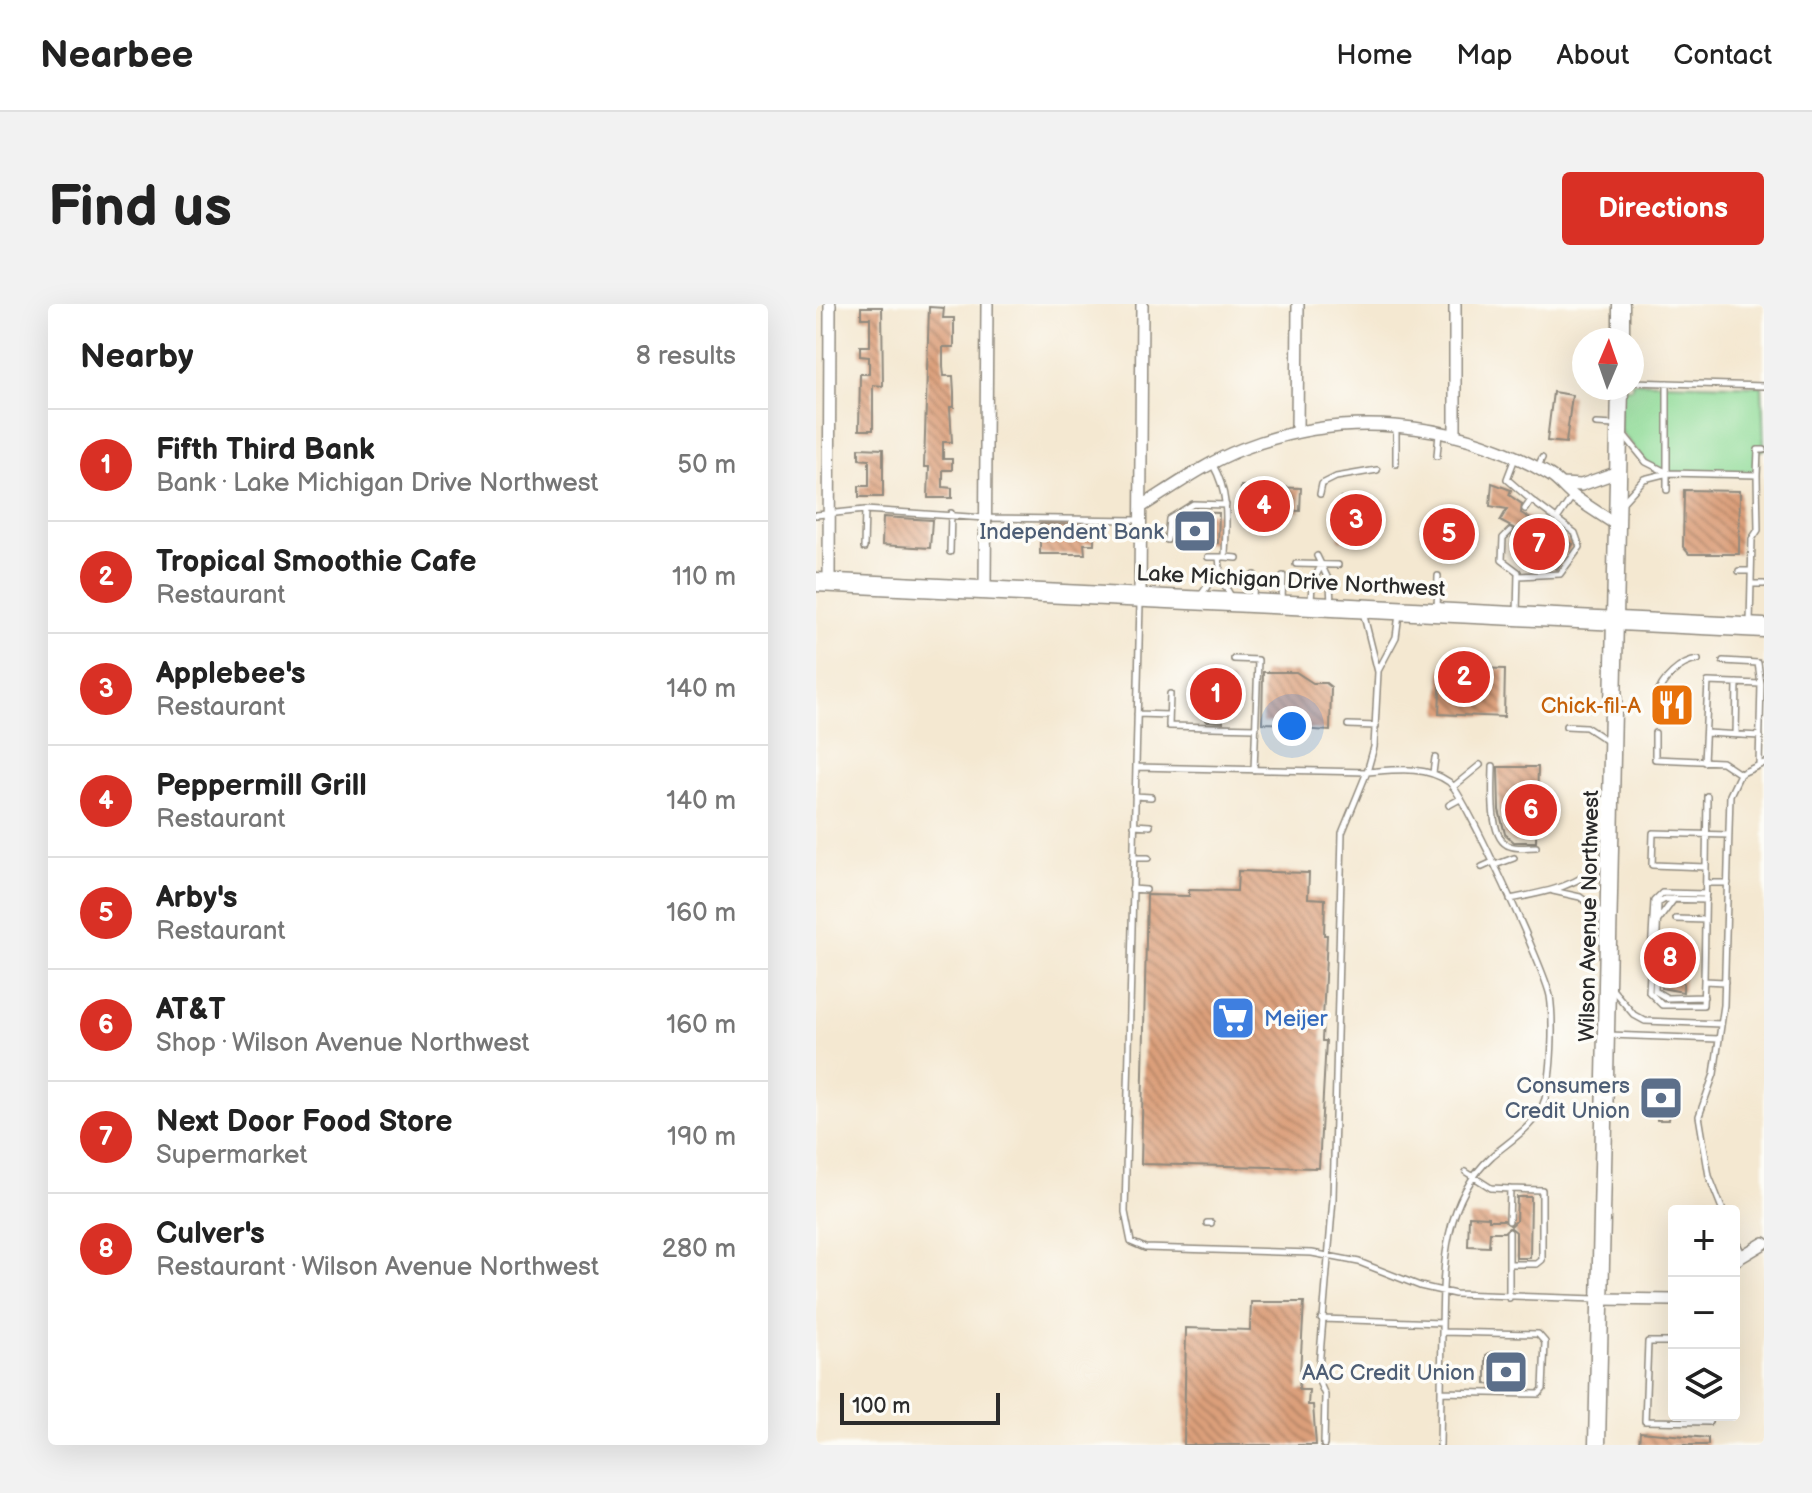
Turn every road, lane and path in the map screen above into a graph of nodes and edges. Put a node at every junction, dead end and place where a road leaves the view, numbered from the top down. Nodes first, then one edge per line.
1 (830, 304) edge
2 (987, 304) edge
3 (1142, 304) edge
4 (1298, 304) edge
5 (1455, 304) edge
6 (1621, 304) edge
7 (1621, 328) edge
8 (1644, 382) edge
9 (1667, 383) junction
10 (1763, 387) edge
11 (1620, 400) edge
12 (1596, 424) dead end
13 (1396, 426) junction
14 (1620, 428) junction
15 (1439, 432) junction
16 (1455, 436) junction
17 (1290, 438) junction
18 (1764, 450) edge
19 (1437, 456) dead end
20 (1515, 458) junction
21 (1213, 464) junction
22 (1396, 464) dead end
23 (1377, 470) dead end
24 (1618, 472) junction
25 (1668, 473) junction
26 (1757, 475) junction
27 (1562, 484) junction
28 (1667, 490) dead end
29 (1320, 494) dead end
30 (1574, 496) junction
31 (1531, 500) junction
32 (1756, 501) junction
33 (1764, 501) edge
34 (1226, 505) junction
35 (1525, 509) dead end
36 (865, 510) junction
37 (951, 513) junction
38 (1141, 514) junction
39 (816, 515) edge
40 (830, 516) junction
41 (1617, 517) junction
42 (985, 518) junction
43 (1557, 519) junction
44 (1510, 531) dead end
45 (1167, 540) dead end
46 (864, 548) dead end
47 (950, 552) dead end
48 (1317, 556) dead end
49 (1208, 557) dead end
50 (1222, 557) junction
51 (1237, 558) dead end
52 (1296, 564) dead end
53 (1321, 565) junction
54 (1338, 565) dead end
55 (1219, 570) junction
56 (1739, 571) dead end
57 (1751, 571) junction
58 (1254, 575) dead end
59 (1283, 576) dead end
60 (1438, 576) dead end
61 (1518, 576) junction
62 (823, 582) edge
63 (1751, 584) junction
64 (1764, 584) edge
65 (985, 590) junction
66 (1140, 598) junction
67 (1196, 600) junction
68 (1244, 602) junction
69 (1282, 604) junction
70 (1310, 605) junction
71 (1331, 605) junction
72 (1362, 607) junction
73 (1400, 610) junction
74 (1437, 611) junction
75 (1516, 615) junction
76 (1617, 621) junction
77 (1757, 628) edge
78 (1234, 659) dead end
79 (1698, 660) dead end
80 (1723, 661) dead end
81 (1378, 672) junction
82 (1737, 683) junction
83 (1761, 684) junction
84 (1170, 694) dead end
85 (1657, 697) dead end
86 (1137, 714) junction
87 (1169, 715) junction
88 (1348, 725) dead end
89 (1376, 726) junction
90 (1566, 726) dead end
91 (1256, 728) junction
92 (1655, 733) dead end
93 (1706, 733) junction
94 (1736, 735) junction
95 (1760, 736) junction
96 (1614, 745) junction
97 (1435, 758) dead end
98 (1704, 762) junction
99 (1762, 764) edge
100 (1480, 765) dead end
101 (1493, 766) dead end
102 (1136, 767) junction
103 (1254, 770) junction
104 (1367, 772) junction
105 (1433, 773) junction
106 (1740, 774) junction
107 (1453, 787) junction
108 (1135, 796) junction
109 (1707, 796) dead end
110 (1151, 797) dead end
111 (1460, 799) junction
112 (1449, 805) dead end
113 (1134, 825) junction
114 (1150, 826) dead end
115 (1476, 830) junction
116 (1706, 834) junction
117 (1729, 835) junction
118 (1469, 836) dead end
119 (1536, 847) dead end
120 (1611, 853) junction
121 (1133, 858) junction
122 (1148, 858) dead end
123 (1514, 858) dead end
124 (1494, 864) junction
125 (1482, 867) dead end
126 (1706, 867) junction
127 (1706, 883) junction
128 (1728, 883) junction
129 (1132, 889) junction
130 (1146, 890) dead end
131 (1552, 891) junction
132 (1706, 897) junction
133 (1510, 899) junction
134 (1674, 899) junction
135 (1610, 919) junction
136 (1676, 919) dead end
137 (1705, 920) junction
138 (1657, 923) junction
139 (1524, 958) dead end
140 (1535, 958) junction
141 (1704, 981) junction
142 (1725, 982) junction
143 (1609, 986) junction
144 (1539, 990) dead end
145 (1549, 990) junction
146 (1704, 997) junction
147 (1544, 1020) dead end
148 (1551, 1020) junction
149 (1721, 1024) junction
150 (1608, 1035) junction
151 (1719, 1039) junction
152 (1540, 1081) dead end
153 (1548, 1081) junction
154 (1500, 1141) dead end
155 (1513, 1141) junction
156 (1466, 1172) dead end
157 (1474, 1177) junction
158 (1510, 1189) junction
159 (1450, 1202) dead end
160 (1459, 1202) junction
161 (1721, 1205) edge
162 (1509, 1221) dead end
163 (1509, 1232) dead end
164 (1764, 1243) edge
165 (1329, 1255) junction
166 (1740, 1257) edge
167 (1509, 1264) junction
168 (1444, 1292) junction
169 (1509, 1298) junction
170 (1601, 1299) junction
171 (1668, 1300) edge
172 (1320, 1319) junction
173 (1442, 1323) junction
174 (1442, 1332) junction
175 (1668, 1342) edge
176 (1441, 1392) junction
177 (1668, 1419) edge
178 (1324, 1445) edge
179 (1440, 1445) edge
180 (1597, 1445) edge

1 - 40 street
2 - 42 street
3 - 38 street
4 - 17 street
5 - 16 street
6 - 7 main road
8 - 9 lane
9 - 10 lane
9 - 25 lane
11 - 14 main road, Wilson Avenue Northwest
12 - 14 lane
13 - 15 street
13 - 17 street
13 - 22 lane
14 - 24 main road, Wilson Avenue Northwest
14 - 25 lane
15 - 16 street
15 - 19 lane
16 - 20 street
17 - 21 street
18 - 26 lane
20 - 27 street
20 - 31 lane
21 - 34 lane
21 - 38 street
23 - 29 lane
24 - 27 street
24 - 41 main road, Wilson Avenue Northwest
25 - 26 lane
25 - 28 lane
25 - 41 lane
26 - 32 lane
27 - 30 street
30 - 41 street
30 - 43 lane
31 - 35 lane
31 - 43 lane
32 - 33 lane
32 - 57 lane
34 - 45 lane
34 - 50 lane
36 - 37 lane
36 - 40 lane
36 - 46 lane
37 - 42 lane
37 - 47 lane
38 - 42 lane
38 - 66 street
39 - 40 lane
40 - 62 street
41 - 76 main road, Wilson Avenue Northwest
42 - 65 street
43 - 61 lane
44 - 61 lane
48 - 53 lane
49 - 50 lane
50 - 51 lane
50 - 55 lane
52 - 53 lane
53 - 54 lane
53 - 70 lane
53 - 71 lane
55 - 67 lane
55 - 68 lane
56 - 57 lane
57 - 63 lane
58 - 68 lane
59 - 69 lane
60 - 74 lane
61 - 75 lane
62 - 65 highway, Lake Michigan Drive Northwest
63 - 64 lane
63 - 77 lane
65 - 66 highway, Lake Michigan Drive Northwest
66 - 67 highway, Lake Michigan Drive Northwest
66 - 86 lane
67 - 68 highway, Lake Michigan Drive Northwest
68 - 69 highway, Lake Michigan Drive Northwest
69 - 70 highway, Lake Michigan Drive Northwest
70 - 71 highway, Lake Michigan Drive Northwest
71 - 72 highway, Lake Michigan Drive Northwest
72 - 73 highway, Lake Michigan Drive Northwest
72 - 81 lane
73 - 74 highway, Lake Michigan Drive Northwest
73 - 81 lane
74 - 75 highway, Lake Michigan Drive Northwest
75 - 76 highway, Lake Michigan Drive Northwest
76 - 77 highway, Lake Michigan Drive Northwest
76 - 96 main road, Wilson Avenue Northwest
78 - 91 lane
79 - 85 lane
80 - 83 lane
81 - 89 lane
82 - 83 lane
82 - 93 lane
82 - 94 lane
83 - 95 lane
84 - 87 lane
86 - 87 lane
86 - 102 lane
87 - 91 lane
88 - 89 lane
89 - 104 lane
90 - 96 lane
91 - 103 lane
92 - 98 lane
93 - 94 lane
93 - 98 lane
94 - 95 lane
95 - 99 lane
96 - 120 main road, Wilson Avenue Northwest
97 - 105 lane
98 - 106 lane
99 - 106 lane
100 - 107 lane
101 - 119 lane
102 - 103 lane
102 - 108 lane
103 - 104 lane
104 - 105 lane
104 - 165 lane
105 - 107 lane
106 - 117 lane
107 - 111 lane
108 - 110 lane
108 - 113 lane
109 - 116 lane
111 - 112 lane
111 - 115 lane
113 - 114 lane
113 - 121 lane
115 - 118 lane
115 - 124 lane
116 - 117 lane
116 - 126 lane
116 - 126 lane
117 - 128 lane
120 - 131 lane
120 - 135 main road, Wilson Avenue Northwest
121 - 122 lane
121 - 129 lane
123 - 124 lane
124 - 125 lane
124 - 133 lane
126 - 127 lane
127 - 128 lane
127 - 132 lane
128 - 142 lane
129 - 130 lane
129 - 165 lane
131 - 133 lane
131 - 135 lane
132 - 134 lane
132 - 137 lane
132 - 146 lane
133 - 140 lane
134 - 138 lane
134 - 138 lane
135 - 143 main road, Wilson Avenue Northwest
136 - 137 lane
137 - 141 lane
138 - 146 lane
139 - 140 lane
140 - 145 lane
141 - 142 lane
141 - 146 lane
142 - 149 lane
143 - 149 lane
143 - 150 main road, Wilson Avenue Northwest
144 - 145 lane
145 - 148 lane
147 - 148 lane
148 - 153 lane
149 - 151 lane
150 - 151 lane
150 - 170 main road, Wilson Avenue Northwest
151 - 161 lane
152 - 153 lane
153 - 155 lane
154 - 155 lane
155 - 157 lane
156 - 157 lane
157 - 158 lane
157 - 160 lane
158 - 162 lane
158 - 167 lane
159 - 160 lane
160 - 168 lane
163 - 167 lane
164 - 166 street
165 - 168 lane
165 - 172 lane
167 - 169 lane
168 - 169 lane
168 - 173 lane
169 - 170 lane
170 - 171 street
170 - 180 main road, Wilson Avenue Northwest
172 - 173 lane
172 - 178 lane
173 - 174 lane
174 - 176 lane
174 - 176 lane
175 - 177 lane
176 - 179 lane

